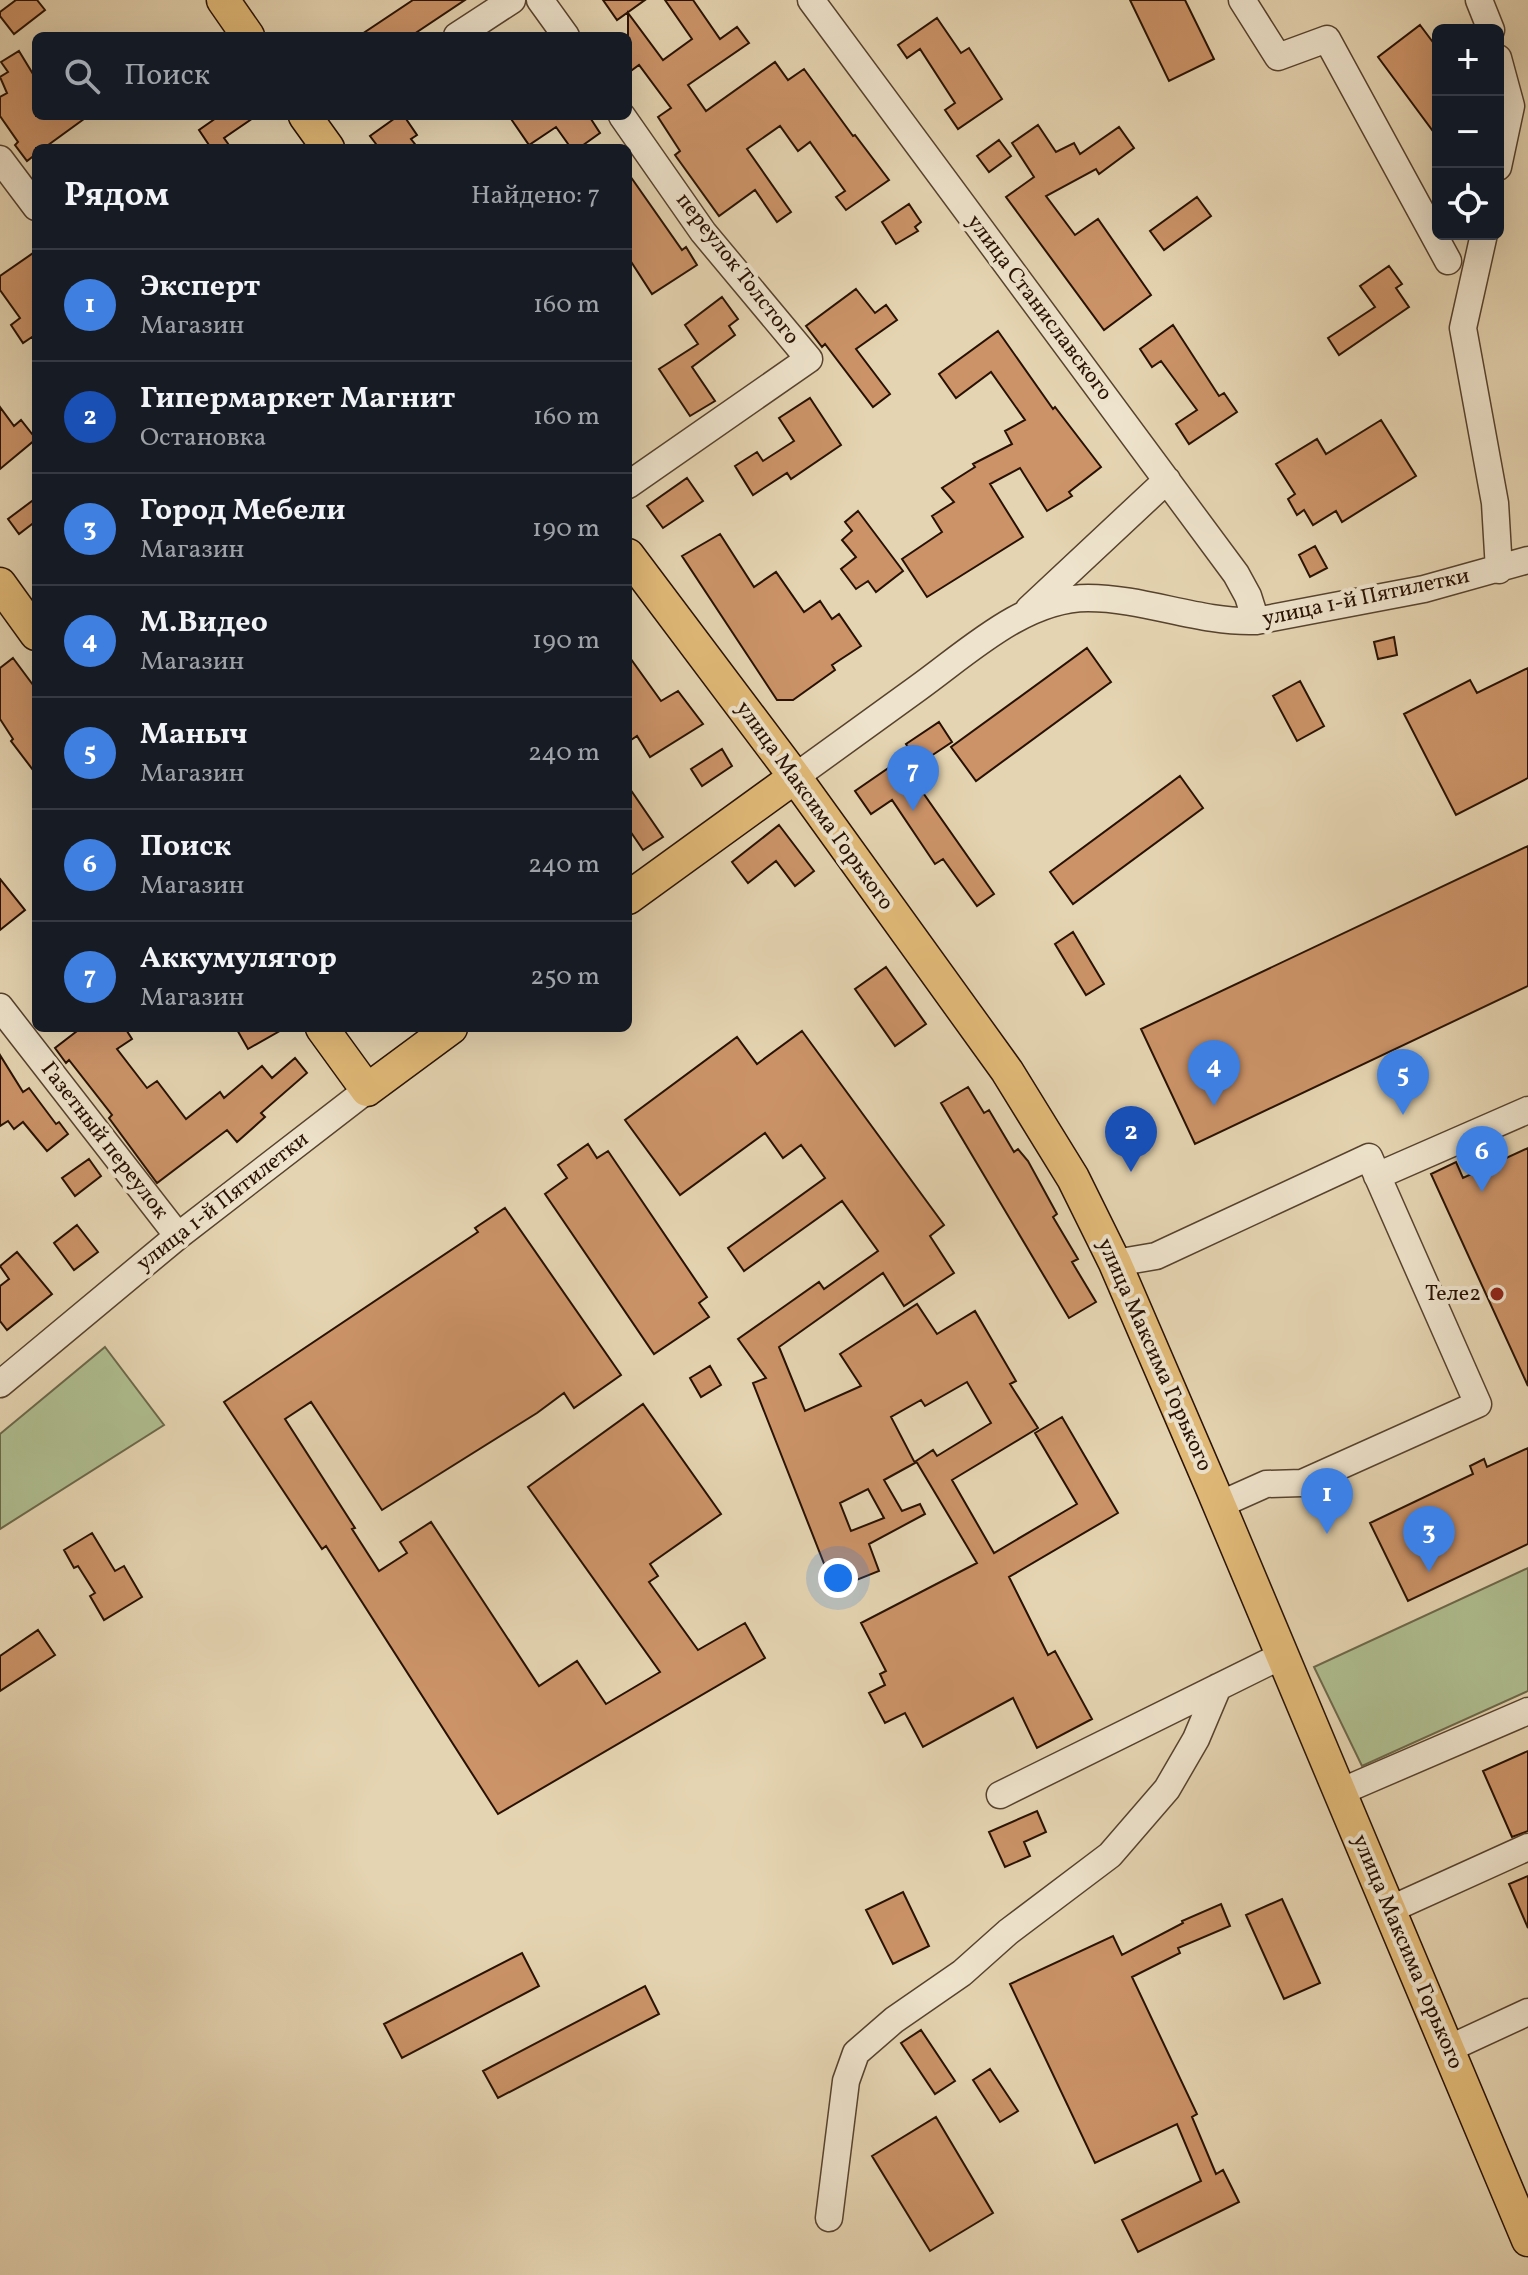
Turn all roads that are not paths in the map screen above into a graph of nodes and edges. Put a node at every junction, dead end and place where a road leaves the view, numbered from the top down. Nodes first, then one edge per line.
1 (223, 0) edge
2 (512, 0) edge
3 (540, 0) edge
4 (811, 0) edge
5 (1242, 0) edge
6 (1479, 0) edge
7 (1489, 24) edge
8 (245, 32) edge
9 (463, 32) edge
10 (563, 32) edge
11 (1504, 80) edge
12 (625, 120) edge
13 (1504, 139) edge
14 (0, 159) edge
15 (32, 202) edge
16 (1483, 240) edge
17 (1448, 261) dead end
18 (1167, 480) junction
19 (632, 482) edge
20 (632, 560) edge
21 (1528, 560) edge
22 (1499, 570) junction
23 (0, 584) edge
24 (1016, 620) junction
25 (1256, 621) junction
26 (32, 628) edge
27 (795, 777) junction
28 (632, 895) edge
29 (0, 1007) edge
30 (325, 1032) edge
31 (446, 1032) edge
32 (367, 1090) junction
33 (1528, 1110) edge
34 (1377, 1176) junction
35 (178, 1236) junction
36 (1115, 1263) junction
37 (0, 1384) edge
38 (1219, 1505) junction
39 (1283, 1655) junction
40 (1218, 1687) junction
41 (1528, 1711) edge
42 (1340, 1792) junction
43 (1000, 1795) dead end
44 (1528, 1847) edge
45 (1389, 1910) junction
46 (1528, 2012) edge
47 (1448, 2049) junction
48 (829, 2218) dead end
49 (1528, 2240) edge

1 - 8 main road
2 - 9 street
3 - 10 street
4 - 18 street, улица Станиславского
5 - 17 street
6 - 7 street
11 - 13 street
12 - 19 street, переулок Толстого
14 - 15 street
16 - 22 street
18 - 24 street, улица 1-й Пятилетки
18 - 25 street, улица Станиславского
20 - 27 main road, улица Максима Горького
21 - 22 street, улица 1-й Пятилетки
22 - 25 street, улица 1-й Пятилетки
23 - 26 main road
24 - 25 street, улица 1-й Пятилетки
24 - 27 street, улица 1-й Пятилетки
27 - 28 main road, улица 1-й Пятилетки
27 - 36 main road, улица Максима Горького
29 - 35 street, Газетный переулок
30 - 32 main road
31 - 32 main road, улица 1-й Пятилетки
32 - 35 street, улица 1-й Пятилетки
33 - 34 street
34 - 36 street
34 - 38 street
35 - 37 street, улица 1-й Пятилетки
36 - 38 main road, улица Максима Горького
38 - 39 main road, улица Максима Горького
39 - 40 street
39 - 42 main road, улица Максима Горького
40 - 43 street
40 - 48 street
41 - 42 street
42 - 45 main road, улица Максима Горького
44 - 45 street
45 - 47 main road, улица Максима Горького
46 - 47 street
47 - 49 main road, улица Максима Горького

